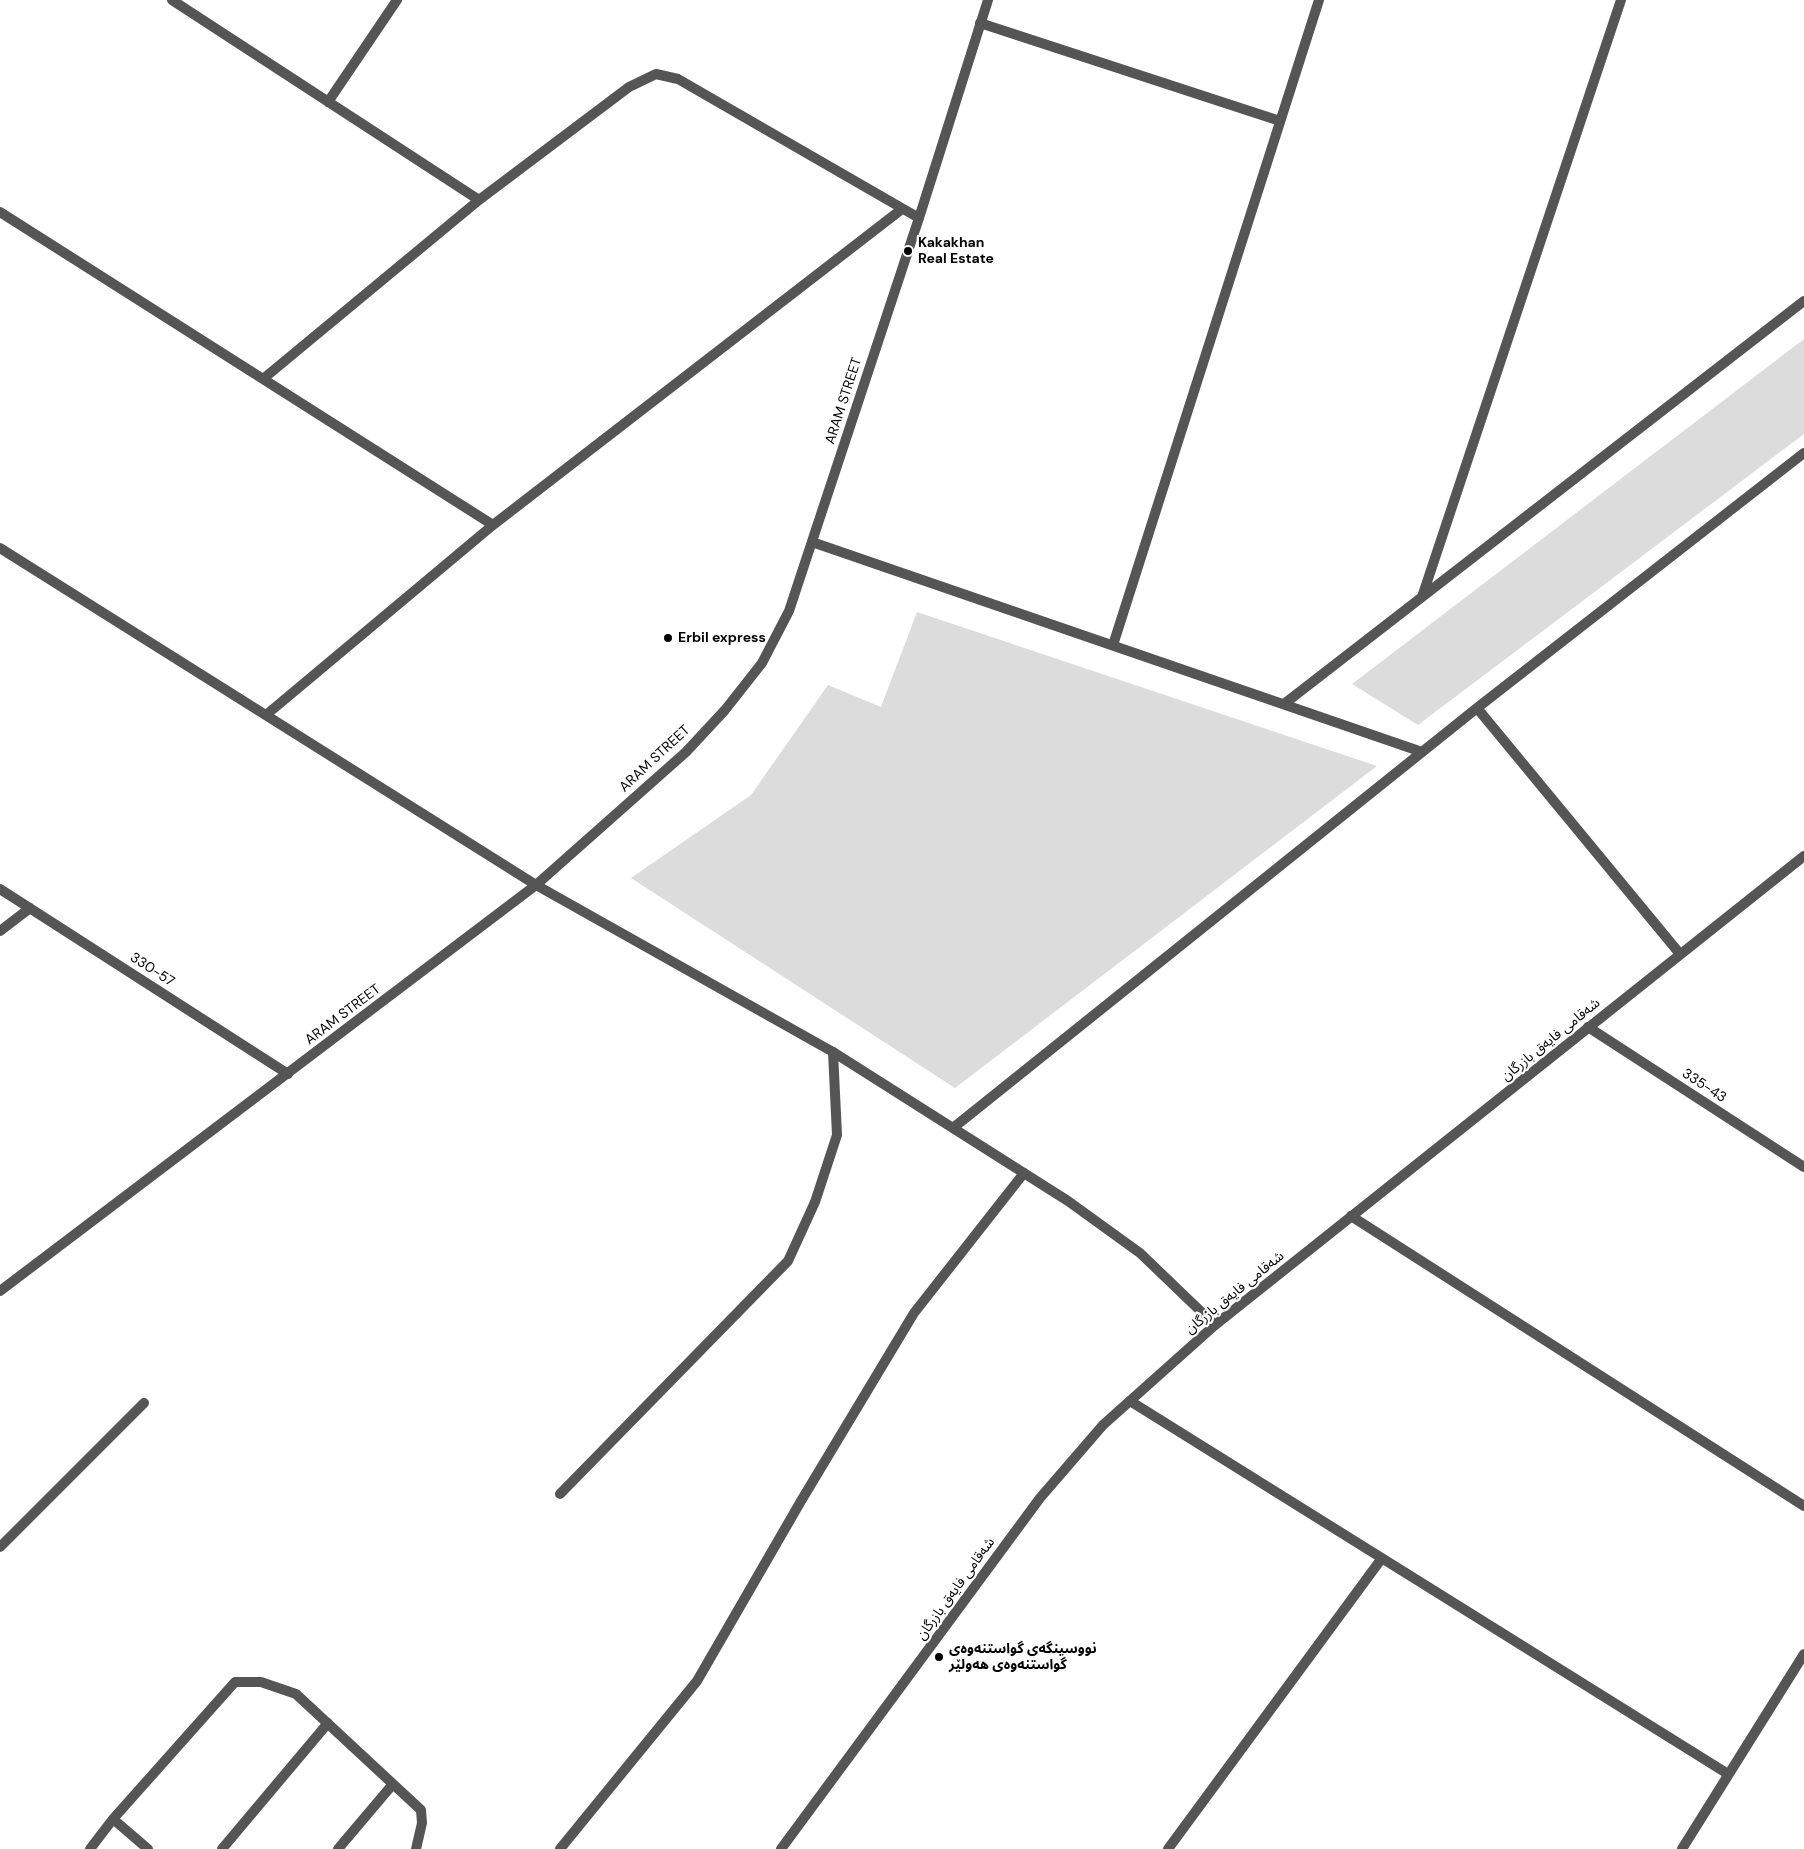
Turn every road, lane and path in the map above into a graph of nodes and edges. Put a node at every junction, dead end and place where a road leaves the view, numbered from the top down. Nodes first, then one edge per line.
1 (172, 0) edge
2 (398, 0) edge
3 (988, 0) edge
4 (1319, 0) edge
5 (1621, 0) edge
6 (980, 23) junction
7 (328, 102) junction
8 (1280, 121) junction
9 (479, 200) junction
10 (902, 209) junction
11 (0, 212) edge
12 (919, 218) junction
13 (1804, 301) edge
14 (262, 378) junction
15 (1804, 452) edge
16 (493, 525) junction
17 (812, 542) junction
18 (0, 548) edge
19 (1422, 598) junction
20 (1113, 645) junction
21 (1284, 704) junction
22 (1477, 708) junction
23 (266, 715) junction
24 (1422, 752) junction
25 (1804, 856) edge
26 (536, 885) junction
27 (0, 888) edge
28 (30, 908) junction
29 (0, 931) edge
30 (1680, 954) junction
31 (1588, 1028) junction
32 (833, 1052) junction
33 (288, 1074) junction
34 (953, 1128) junction
35 (1804, 1168) edge
36 (1024, 1173) junction
37 (1352, 1216) junction
38 (0, 1292) edge
39 (1215, 1325) junction
40 (1130, 1401) junction
41 (144, 1403) dead end
42 (560, 1494) dead end
43 (1804, 1506) edge
44 (0, 1547) edge
45 (1382, 1558) junction
46 (1804, 1654) edge
47 (328, 1723) junction
48 (1728, 1774) junction
49 (393, 1784) junction
50 (113, 1819) junction
51 (90, 1849) edge
52 (148, 1849) edge
53 (222, 1849) edge
54 (338, 1849) edge
55 (416, 1849) edge
56 (560, 1849) edge
57 (781, 1849) edge
58 (1168, 1849) edge
59 (1682, 1849) edge

1 - 7 street
2 - 7 street
3 - 6 street, ARAM STREET
4 - 8 street
5 - 19 street
6 - 8 street
6 - 12 street, ARAM STREET
7 - 9 street
8 - 20 street
9 - 10 street
9 - 14 street
10 - 12 street
10 - 16 street
11 - 14 street
12 - 17 street, ARAM STREET
13 - 19 street
14 - 16 street
15 - 22 street
16 - 23 street
17 - 20 street
17 - 26 street, ARAM STREET
18 - 23 street
19 - 21 street
20 - 21 street
21 - 24 street
22 - 24 street
22 - 30 street
23 - 26 street
24 - 34 street
25 - 30 street, شەقامی فایەق بازرگان
26 - 32 street
26 - 33 street, ARAM STREET
27 - 28 street, 330-57
28 - 29 street
28 - 33 street, 330-57
30 - 31 street, شەقامی فایەق بازرگان
31 - 35 street, 335-43
31 - 37 street, شەقامی فایەق بازرگان
32 - 34 street
32 - 42 street
33 - 38 street, ARAM STREET
34 - 36 street
36 - 39 street
36 - 56 street
37 - 39 street, شەقامی فایەق بازرگان
37 - 43 street
39 - 40 street, شەقامی فایەق بازرگان
40 - 45 street
40 - 57 street, شەقامی فایەق بازرگان
41 - 44 street
45 - 48 street
45 - 58 street
46 - 48 street
47 - 49 street
47 - 50 street
47 - 53 street
48 - 59 street
49 - 54 street
49 - 55 street
50 - 51 street
50 - 52 street

